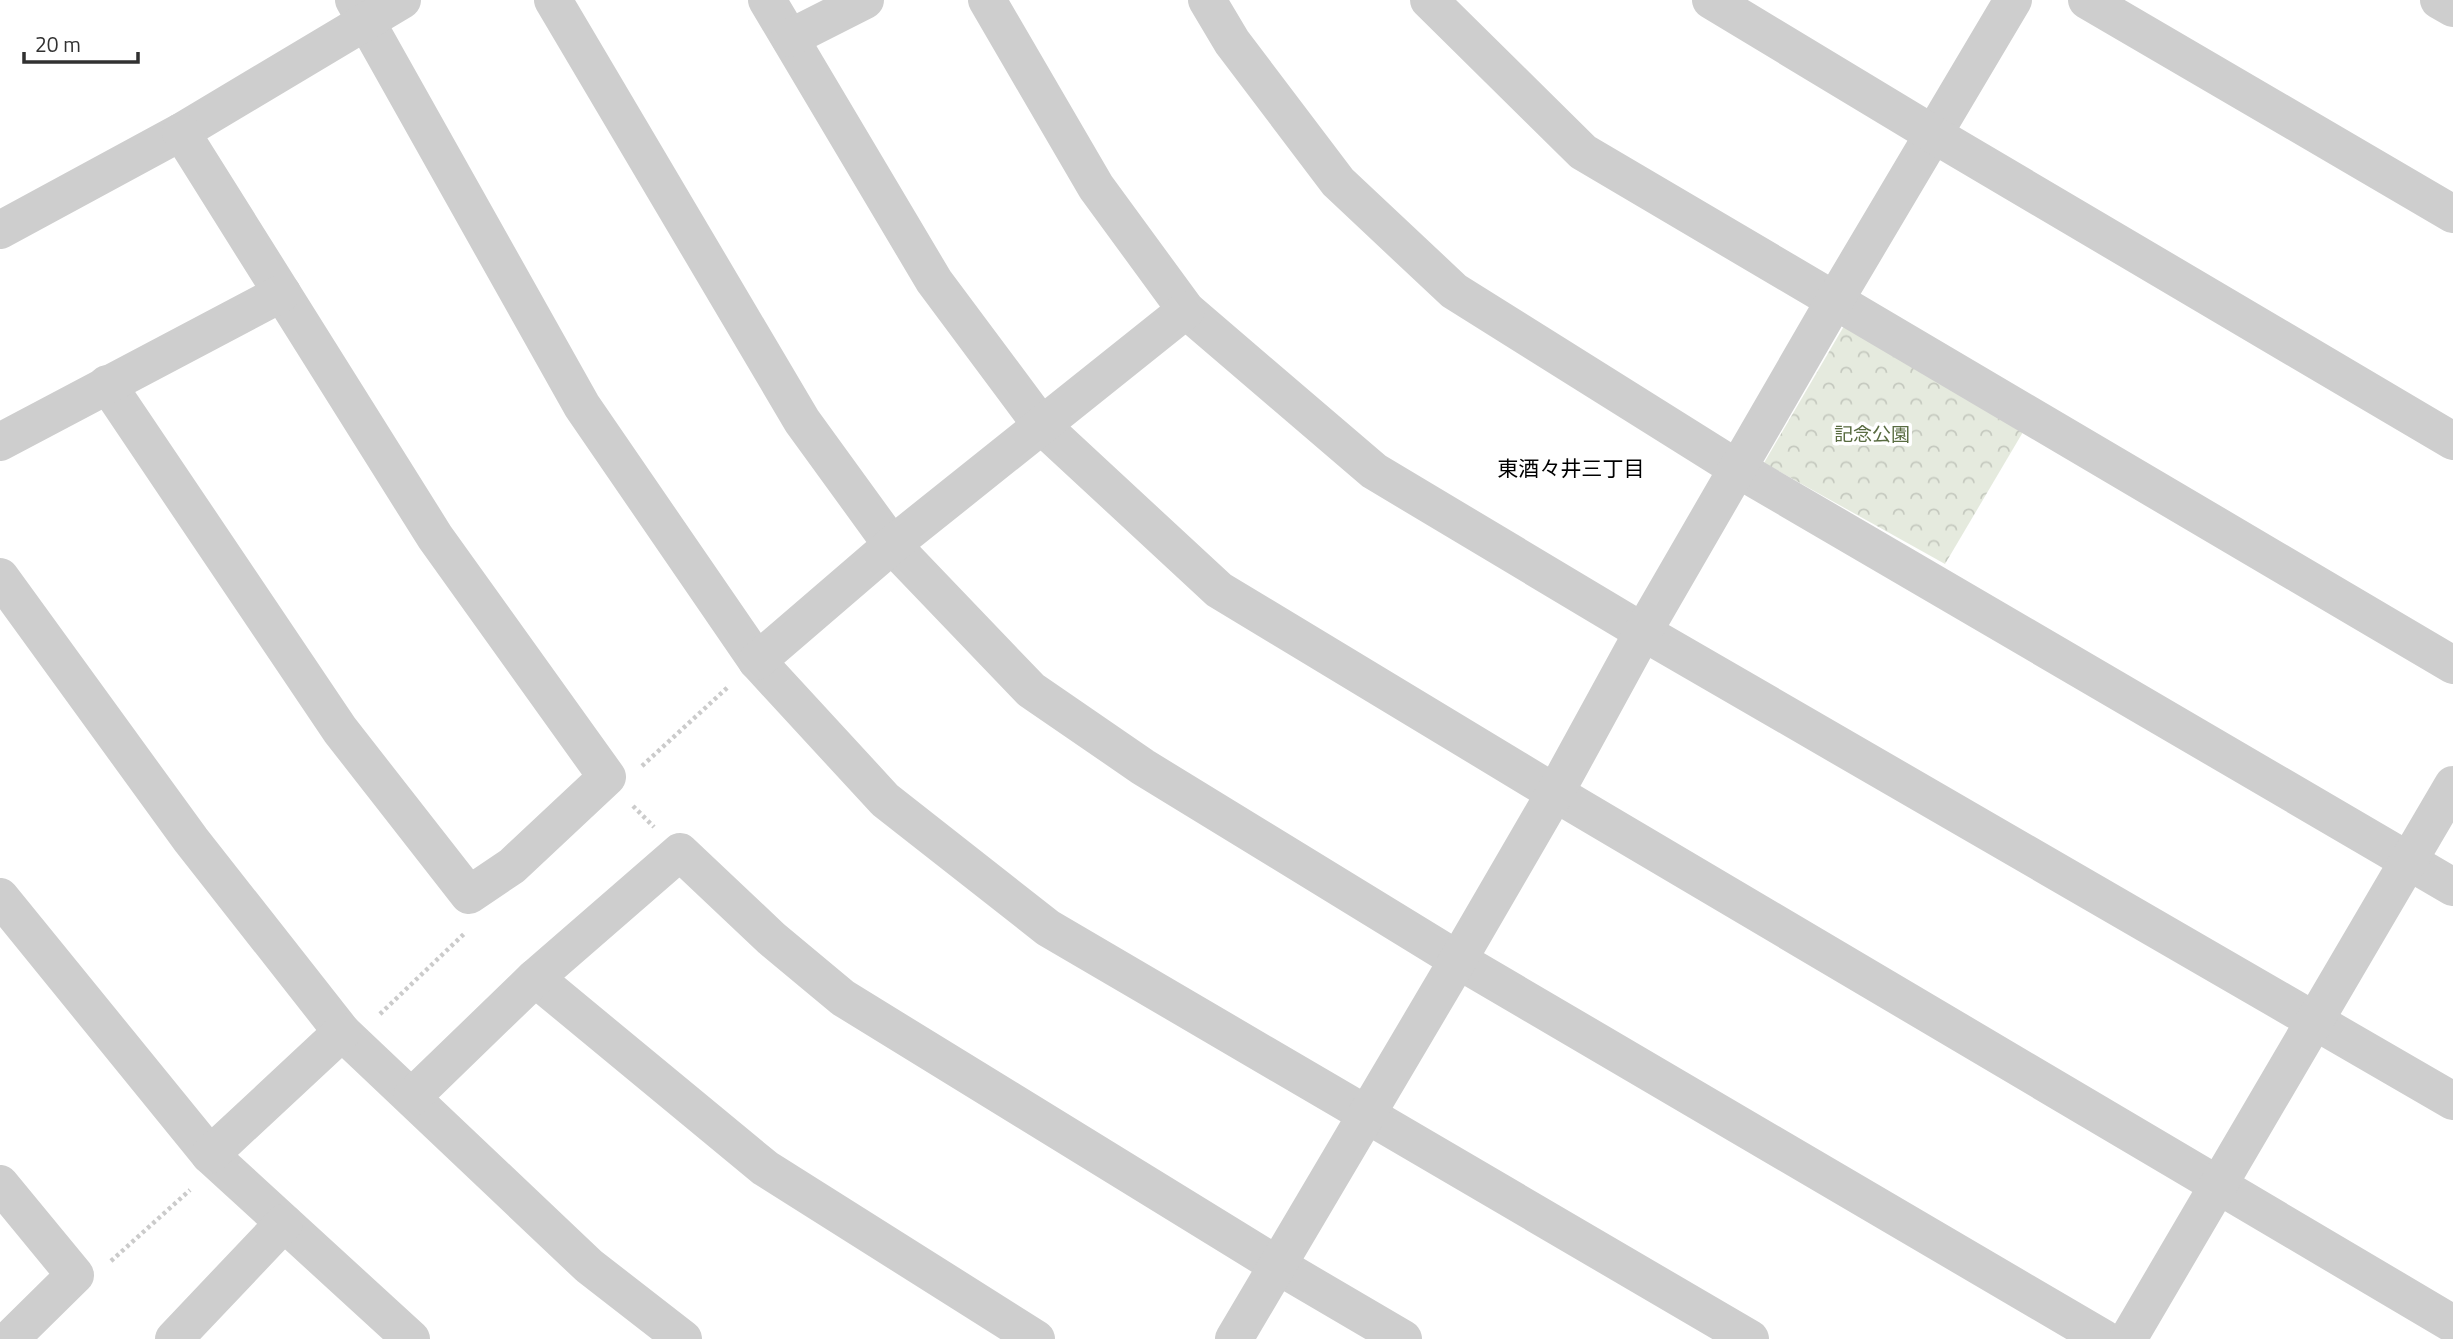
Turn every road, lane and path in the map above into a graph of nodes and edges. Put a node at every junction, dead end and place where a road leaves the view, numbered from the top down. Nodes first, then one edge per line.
1 (402, 0) edge
2 (553, 0) edge
3 (767, 0) edge
4 (865, 0) edge
5 (987, 0) edge
6 (1207, 0) edge
7 (1429, 0) edge
8 (1711, 0) edge
9 (2012, 0) edge
10 (2087, 0) edge
11 (2439, 0) edge
12 (2453, 8) edge
13 (360, 11) edge
14 (790, 38) junction
15 (180, 132) junction
16 (1934, 134) junction
17 (2453, 214) edge
18 (0, 230) edge
19 (282, 293) junction
20 (1835, 300) junction
21 (1186, 310) junction
22 (107, 384) junction
23 (1042, 426) junction
24 (2453, 441) edge
25 (0, 442) edge
26 (1738, 469) junction
27 (892, 545) junction
28 (0, 577) edge
29 (1643, 632) junction
30 (757, 661) junction
31 (2453, 665) edge
32 (607, 777) junction
33 (2453, 785) edge
34 (1555, 793) junction
35 (680, 852) junction
36 (2408, 861) junction
37 (2453, 887) edge
38 (0, 897) edge
39 (1458, 960) junction
40 (535, 978) junction
41 (2315, 1019) junction
42 (342, 1032) junction
43 (412, 1097) junction
44 (2453, 1101) edge
45 (1367, 1115) junction
46 (215, 1159) junction
47 (0, 1184) edge
48 (2218, 1184) junction
49 (284, 1223) junction
50 (1277, 1265) junction
51 (75, 1275) junction
52 (2453, 1324) edge
53 (10, 1339) edge
54 (174, 1339) edge
55 (411, 1339) edge
56 (683, 1339) edge
57 (1036, 1339) edge
58 (1234, 1339) edge
59 (1404, 1339) edge
60 (1751, 1339) edge
61 (2104, 1339) edge
62 (2128, 1339) edge

1 - 13 street
2 - 27 street
3 - 14 street
4 - 14 street
5 - 21 street
6 - 26 street
7 - 20 street
8 - 16 street
9 - 16 street
10 - 17 street
11 - 12 street
13 - 15 street
13 - 30 street
14 - 23 street
15 - 18 street
15 - 19 street
16 - 20 street
16 - 24 street
19 - 22 street
19 - 32 street
20 - 26 street
20 - 31 street
21 - 23 street
21 - 29 street
22 - 25 street
22 - 32 street
23 - 27 street
23 - 34 street
26 - 29 street
26 - 36 street
27 - 30 street
27 - 39 street
28 - 42 street
29 - 34 street
29 - 41 street
30 - 45 street
32 - 35 path
33 - 36 street
34 - 39 street
34 - 48 street
35 - 40 street
35 - 50 street
36 - 37 street
36 - 41 street
38 - 46 street
39 - 45 street
39 - 61 street
40 - 43 street
40 - 57 street
41 - 44 street
41 - 48 street
42 - 43 street
42 - 46 street
43 - 56 street
45 - 50 street
45 - 60 street
46 - 49 street
46 - 51 path
47 - 51 street
48 - 52 street
48 - 62 street
49 - 54 street
49 - 55 street
50 - 58 street
50 - 59 street
51 - 53 street

